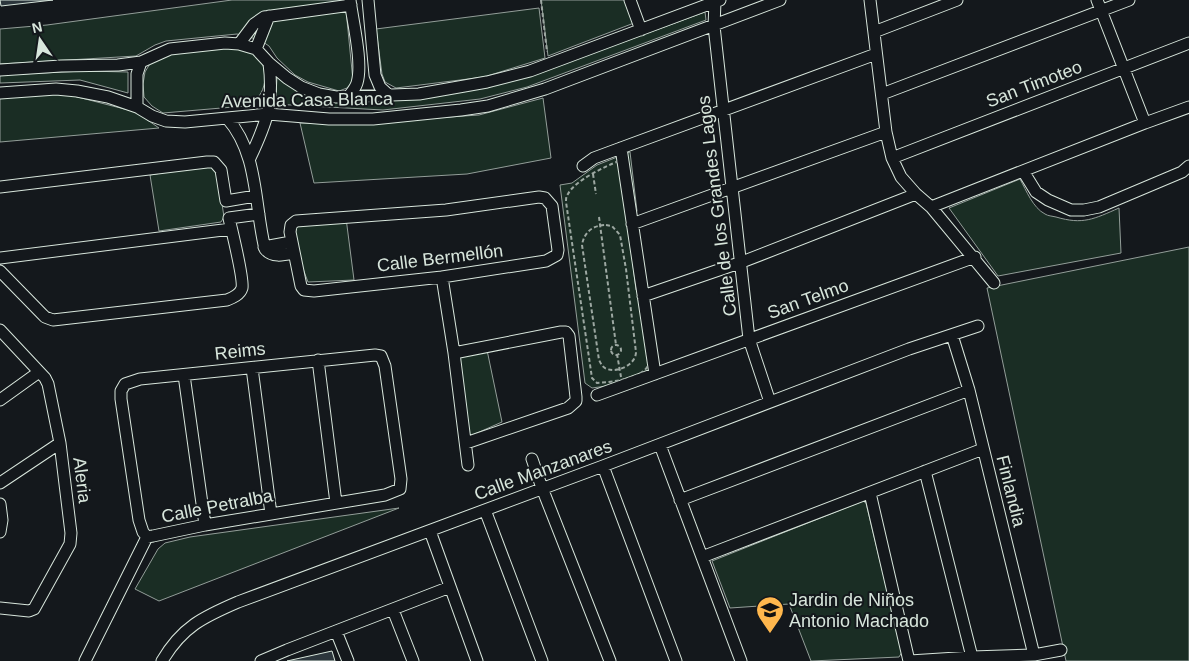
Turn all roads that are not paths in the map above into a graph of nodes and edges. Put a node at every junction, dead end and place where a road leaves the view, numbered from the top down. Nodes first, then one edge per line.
1 (368, 0) edge
2 (630, 0) edge
3 (780, 0) edge
4 (870, 0) edge
5 (957, 0) edge
6 (1129, 0) edge
7 (717, 1) edge
8 (350, 2) edge
9 (1099, 5) edge
10 (269, 16) junction
11 (370, 26) junction
12 (714, 26) junction
13 (354, 29) junction
14 (641, 30) junction
15 (874, 32) junction
16 (1189, 43) edge
17 (239, 44) junction
18 (256, 49) junction
19 (876, 54) junction
20 (141, 62) junction
21 (374, 62) junction
22 (270, 63) junction
23 (358, 64) junction
24 (1123, 69) junction
25 (0, 70) edge
26 (0, 93) edge
27 (882, 94) junction
28 (390, 96) junction
29 (348, 97) junction
30 (137, 107) junction
31 (1189, 107) edge
32 (723, 111) junction
33 (268, 114) junction
34 (227, 118) junction
35 (1145, 123) junction
36 (886, 132) junction
37 (622, 148) junction
38 (250, 158) junction
39 (892, 158) junction
40 (583, 166) dead end
41 (1189, 166) edge
42 (1023, 171) junction
43 (0, 187) edge
44 (732, 188) junction
45 (916, 194) junction
46 (256, 196) junction
47 (931, 207) junction
48 (259, 214) junction
49 (230, 224) junction
50 (632, 224) junction
51 (292, 248) junction
52 (974, 257) junction
53 (0, 258) edge
54 (742, 262) junction
55 (0, 270) edge
56 (442, 277) junction
57 (994, 283) dead end
58 (643, 296) junction
59 (978, 326) dead end
60 (0, 330) edge
61 (952, 335) junction
62 (750, 339) junction
63 (454, 354) junction
64 (318, 360) junction
65 (252, 368) junction
66 (39, 372) junction
67 (655, 374) junction
68 (184, 375) junction
69 (969, 390) junction
70 (597, 395) dead end
71 (0, 400) edge
72 (770, 402) junction
73 (60, 443) junction
74 (466, 443) junction
75 (660, 444) junction
76 (983, 449) junction
77 (532, 459) dead end
78 (468, 465) dead end
79 (603, 466) junction
80 (925, 471) junction
81 (0, 483) edge
82 (542, 488) junction
83 (400, 490) joint
84 (870, 493) junction
85 (680, 500) junction
86 (0, 504) edge
87 (336, 504) junction
88 (485, 510) junction
89 (271, 514) junction
90 (205, 525) junction
91 (430, 531) junction
92 (0, 532) edge
93 (147, 536) junction
94 (702, 557) junction
95 (450, 587) junction
96 (0, 608) edge
97 (393, 610) junction
98 (336, 631) junction
99 (1061, 650) dead end
100 (1034, 655) junction
101 (972, 657) junction
102 (85, 661) edge
103 (162, 661) edge
104 (262, 661) edge
105 (348, 661) edge
106 (412, 661) edge
107 (477, 661) edge
108 (542, 661) edge
109 (610, 661) edge
110 (676, 661) edge
111 (741, 661) edge
112 (910, 661) edge

1 - 11 street
2 - 14 street
3 - 12 street, Avenida Casa Blanca
4 - 15 street
5 - 15 street
6 - 9 street
7 - 12 street, Calle de los Grandes Lagos
7 - 14 street, Avenida Casa Blanca
8 - 10 street
8 - 13 street
9 - 24 street
9 - 27 street
10 - 17 street
10 - 18 street
11 - 13 street
11 - 21 street
12 - 32 street, Calle de los Grandes Lagos
12 - 33 street, Avenida Casa Blanca
13 - 23 street
14 - 28 street, Avenida Casa Blanca
15 - 19 street
16 - 24 street, San Timoteo
17 - 18 street, Avenida Casa Blanca
17 - 20 street, Avenida Casa Blanca
18 - 22 street, Avenida Casa Blanca
19 - 27 street
19 - 32 street
20 - 25 street, Avenida Casa Blanca
20 - 30 street
21 - 23 street
21 - 28 street
22 - 29 street, Avenida Casa Blanca
22 - 33 street
23 - 29 street
24 - 35 street
24 - 39 street, San Timoteo
26 - 30 street, Avenida Casa Blanca
27 - 36 street
28 - 29 street, Avenida Casa Blanca
30 - 34 street, Avenida Casa Blanca
31 - 35 street
32 - 37 street
32 - 44 street, Calle de los Grandes Lagos
33 - 34 street, Avenida Casa Blanca
33 - 38 street
34 - 38 street
35 - 42 street
36 - 39 street
36 - 44 street
37 - 40 street
37 - 50 street
38 - 46 street
39 - 45 street
41 - 42 street
42 - 47 street
43 - 46 street
44 - 50 street
44 - 54 street, Calle de los Grandes Lagos
45 - 47 street
45 - 54 street
46 - 48 street
47 - 52 street
48 - 49 street
48 - 51 street
49 - 53 street
49 - 55 street
50 - 58 street
51 - 56 street, Calle Bermellón
51 - 56 street, Calle Bermellón
52 - 57 street
52 - 62 street, San Telmo
54 - 58 street
54 - 62 street, Calle de los Grandes Lagos
56 - 63 street
58 - 67 street
59 - 61 street, Calle Manzanares
60 - 66 street, Aleria
61 - 69 street, Finlandia
61 - 72 street, Calle Manzanares
62 - 67 street, San Telmo
62 - 72 street, Calle de los Grandes Lagos
63 - 74 street
63 - 74 street
64 - 65 street, Reims
64 - 83 street, Reims
64 - 87 street
65 - 68 street, Reims
65 - 89 street
66 - 71 street
66 - 73 street, Aleria
67 - 70 street, San Telmo
68 - 90 street
68 - 93 street, Reims
69 - 76 street, Finlandia
69 - 85 street
72 - 75 street, Calle Manzanares
73 - 81 street
73 - 96 street, Aleria
74 - 78 street
75 - 79 street, Calle Manzanares
75 - 85 street
76 - 80 street
76 - 100 street, Finlandia
77 - 82 street
79 - 82 street, Calle Manzanares
79 - 110 street
80 - 84 street
80 - 101 street
82 - 88 street, Calle Manzanares
82 - 109 street
83 - 87 street, Calle Petralba
84 - 94 street
84 - 112 street
85 - 94 street
86 - 92 street
87 - 89 street, Calle Petralba
88 - 91 street, Calle Manzanares
88 - 108 street
89 - 90 street, Calle Petralba
90 - 93 street, Calle Petralba
91 - 95 street
91 - 103 street, Calle Manzanares
93 - 102 street, Calle Petralba
94 - 111 street
95 - 97 street
95 - 107 street
97 - 98 street
97 - 106 street
98 - 104 street
98 - 105 street
99 - 100 street
100 - 101 street
101 - 112 street

